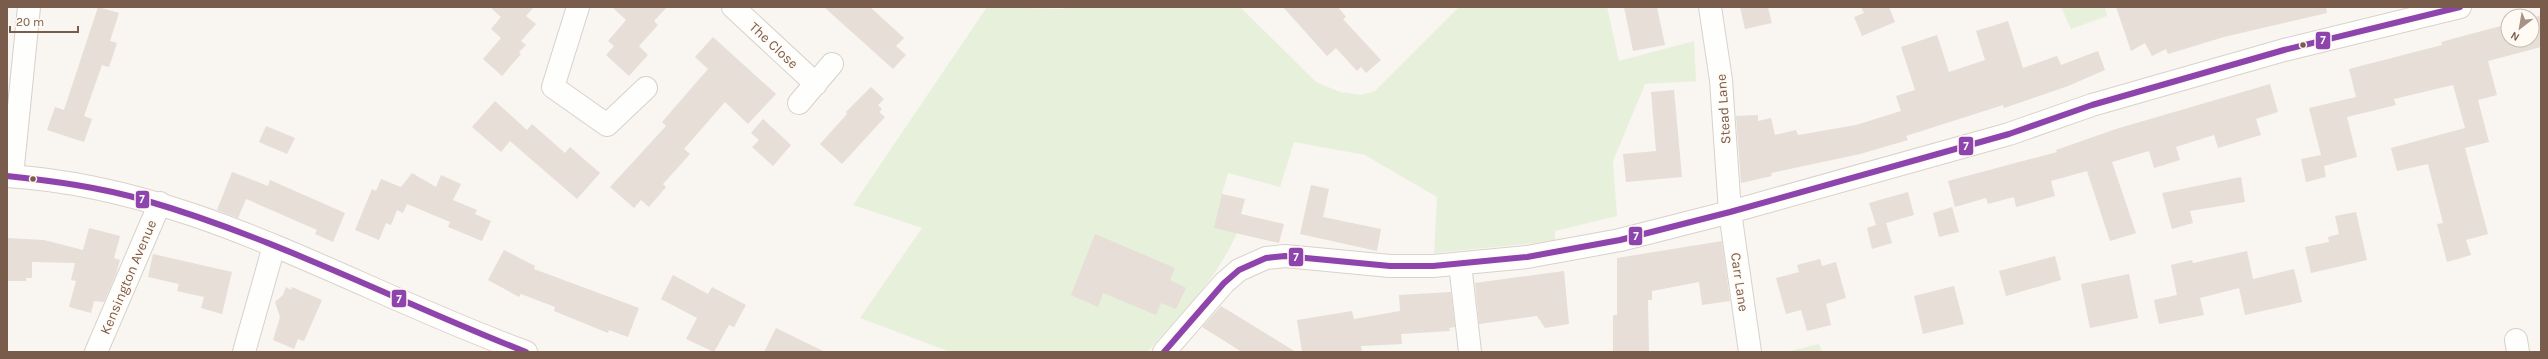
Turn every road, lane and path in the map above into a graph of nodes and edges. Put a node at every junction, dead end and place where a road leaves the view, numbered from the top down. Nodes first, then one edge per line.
1 (29, 7) edge
2 (578, 7) edge
3 (733, 7) edge
4 (1710, 7) edge
5 (2460, 7) edge
6 (832, 64) dead end
7 (816, 84) junction
8 (646, 88) dead end
9 (799, 103) dead end
10 (9, 176) edge
11 (160, 203) junction
12 (1730, 212) junction
13 (274, 246) junction
14 (1460, 264) junction
15 (96, 352) edge
16 (244, 352) edge
17 (526, 352) edge
18 (1164, 352) edge
19 (1470, 352) edge
20 (1750, 352) edge

1 - 10 street
2 - 8 street
3 - 7 street, The Close
4 - 12 street, Stead Lane
5 - 12 street
6 - 7 street
7 - 9 street
10 - 11 street
11 - 13 street
11 - 15 street, Kensington Avenue
12 - 14 street
12 - 20 street, Carr Lane
13 - 16 street
13 - 17 street
14 - 18 street
14 - 19 street

